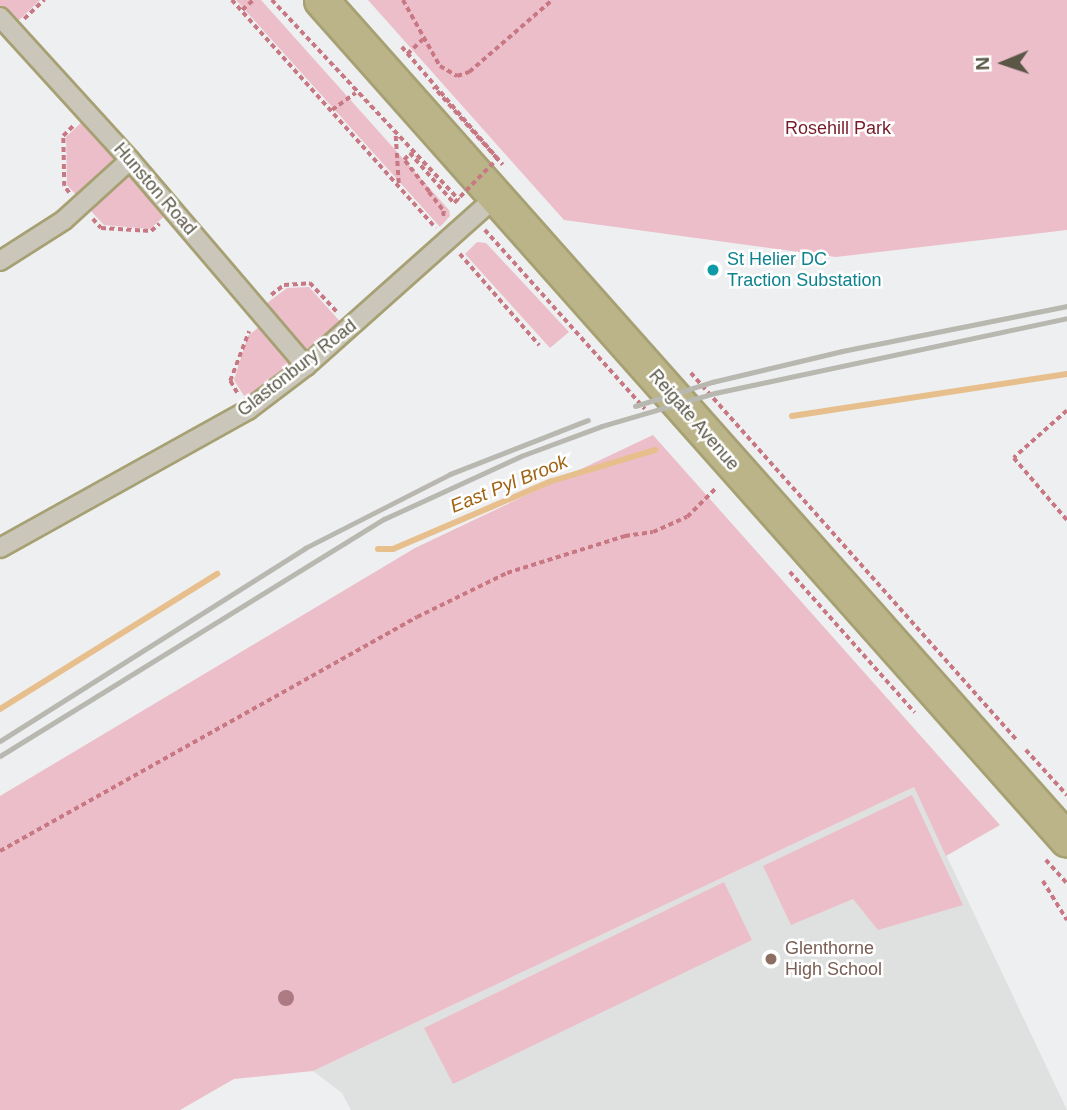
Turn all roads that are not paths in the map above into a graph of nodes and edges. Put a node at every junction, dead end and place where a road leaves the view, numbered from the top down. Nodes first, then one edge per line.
1 (321, 0) edge
2 (6, 23) edge
3 (130, 160) junction
4 (496, 197) junction
5 (0, 261) edge
6 (306, 366) junction
7 (0, 548) edge
8 (1053, 846) edge

1 - 4 highway, Reigate Avenue
2 - 3 street, Hunston Road
3 - 5 street
3 - 6 street, Hunston Road
4 - 6 street, Glastonbury Road
4 - 8 highway, Reigate Avenue
6 - 7 street, Glastonbury Road

